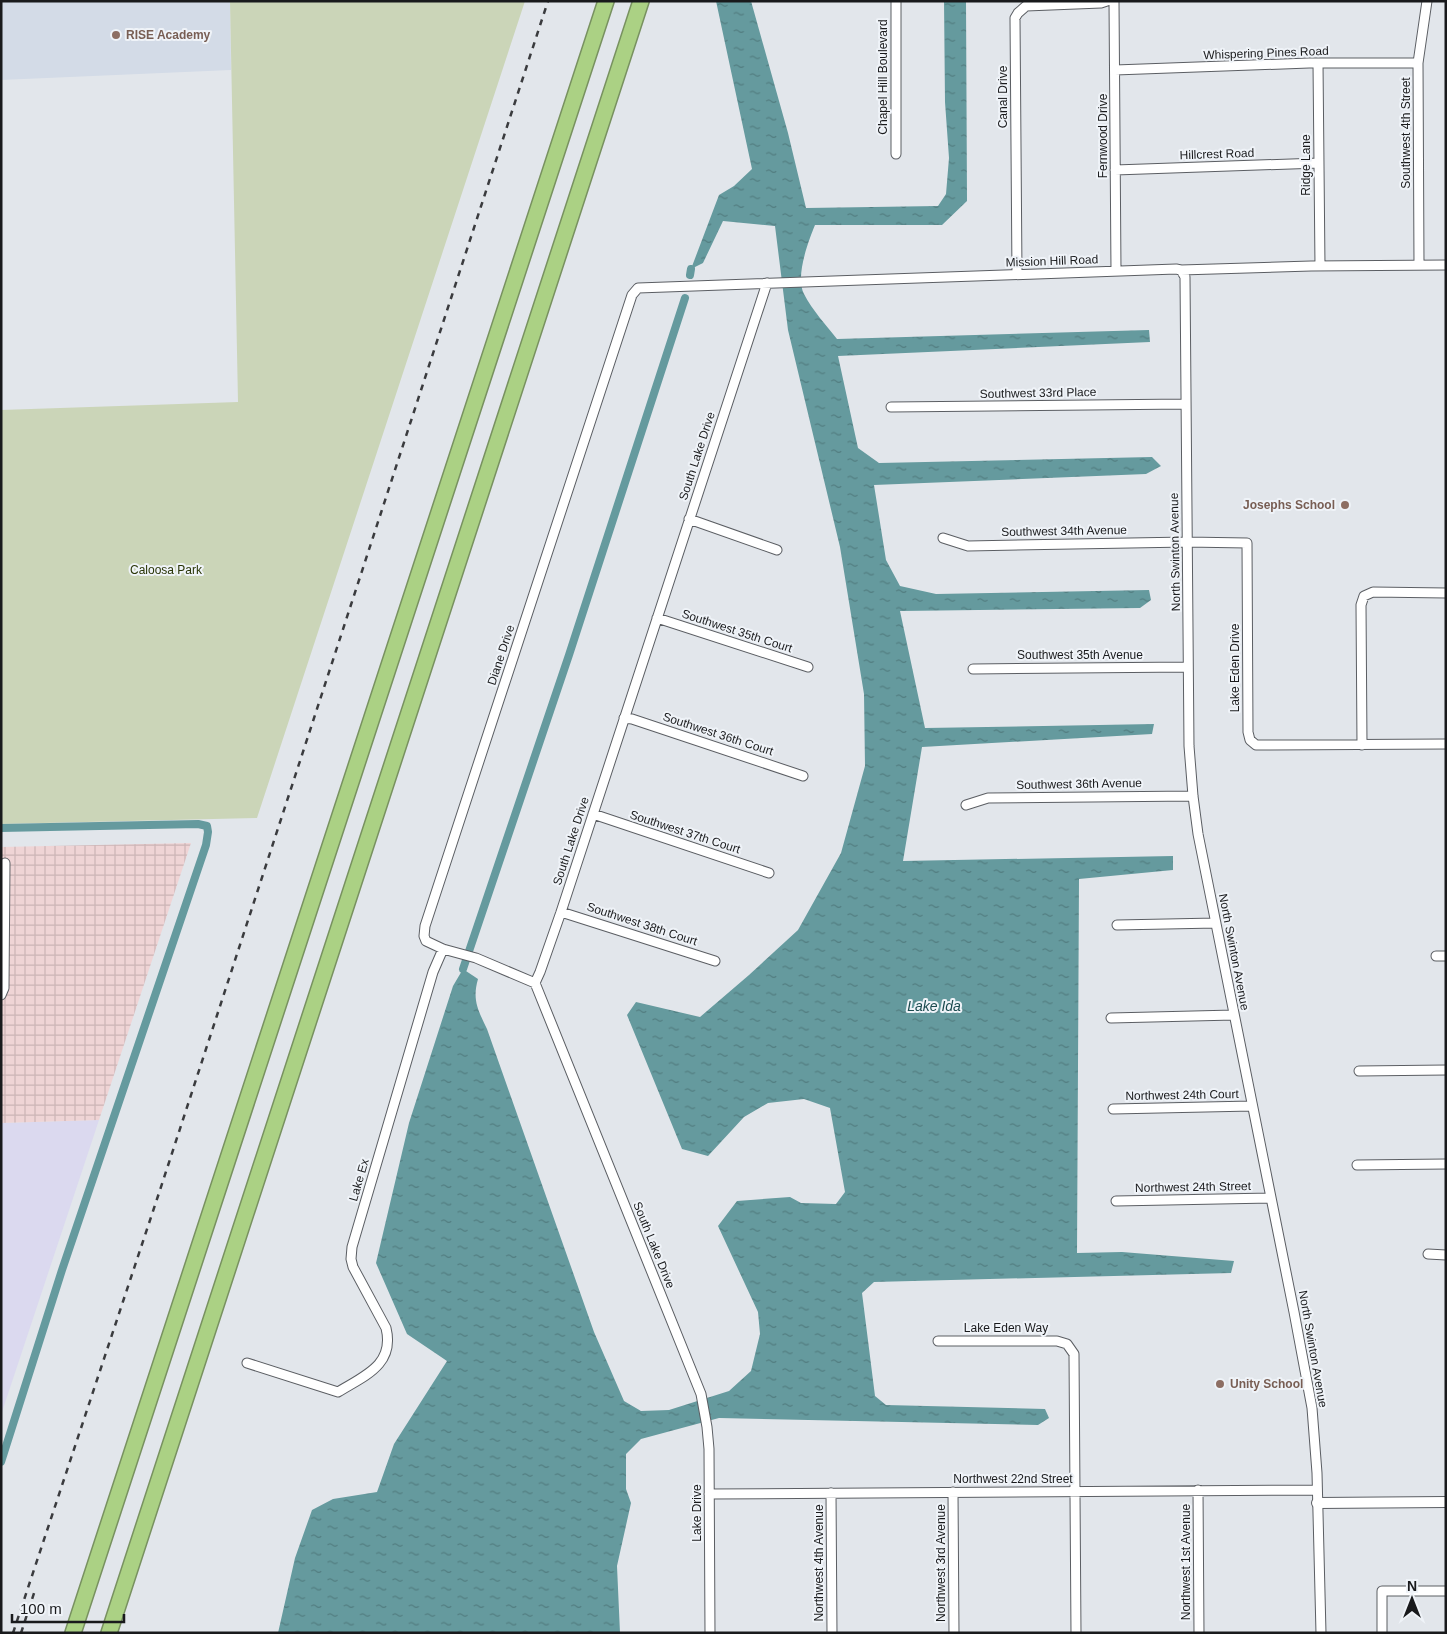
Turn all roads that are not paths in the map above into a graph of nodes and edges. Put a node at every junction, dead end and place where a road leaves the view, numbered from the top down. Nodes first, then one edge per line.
1 (606, 1) edge
2 (641, 1) edge
3 (896, 1) edge
4 (1107, 1) edge
5 (1114, 1) edge
6 (1427, 1) edge
7 (1318, 63) junction
8 (1418, 63) junction
9 (1115, 70) junction
10 (896, 154) dead end
11 (1319, 162) junction
12 (1115, 170) junction
13 (1419, 265) junction
14 (1446, 265) edge
15 (1320, 266) junction
16 (1181, 270) junction
17 (1116, 271) junction
18 (1017, 274) junction
19 (767, 283) junction
20 (659, 286) joint
21 (1186, 404) junction
22 (891, 407) dead end
23 (689, 519) junction
24 (943, 538) dead end
25 (1187, 542) junction
26 (777, 550) dead end
27 (1446, 593) edge
28 (658, 618) junction
29 (808, 667) dead end
30 (1188, 667) junction
31 (973, 669) dead end
32 (624, 718) junction
33 (1362, 744) junction
34 (1446, 744) edge
35 (803, 776) dead end
36 (1193, 796) junction
37 (966, 805) dead end
38 (593, 814) junction
39 (5, 863) dead end
40 (769, 873) dead end
41 (561, 912) junction
42 (1216, 922) junction
43 (1117, 925) dead end
44 (443, 949) junction
45 (1436, 956) dead end
46 (1446, 956) edge
47 (715, 961) dead end
48 (535, 983) junction
49 (1, 995) edge
50 (1234, 1015) junction
51 (1112, 1018) dead end
52 (1446, 1070) edge
53 (1359, 1071) dead end
54 (1252, 1106) junction
55 (1113, 1109) dead end
56 (1446, 1164) edge
57 (1358, 1165) dead end
58 (1271, 1198) junction
59 (1116, 1200) dead end
60 (1428, 1254) dead end
61 (1446, 1255) edge
62 (938, 1341) dead end
63 (247, 1363) dead end
64 (701, 1394) joint
65 (1198, 1490) junction
66 (1317, 1490) junction
67 (953, 1492) junction
68 (1076, 1492) junction
69 (831, 1493) junction
70 (709, 1494) junction
71 (1446, 1502) edge
72 (1317, 1503) junction
73 (1446, 1591) edge
74 (73, 1633) edge
75 (109, 1633) edge
76 (710, 1633) edge
77 (832, 1633) edge
78 (954, 1633) edge
79 (1076, 1633) edge
80 (1198, 1633) edge
81 (1321, 1633) edge
82 (1382, 1633) edge

1 - 74 highway
2 - 75 highway
3 - 10 street, Chapel Hill Boulevard
4 - 18 street, Canal Drive
5 - 9 street, Fernwood Drive
6 - 8 street, Southwest 4th Street
7 - 8 street, Whispering Pines Road
7 - 9 street, Whispering Pines Road
7 - 11 street, Ridge Lane
8 - 13 street, Southwest 4th Street
9 - 12 street, Fernwood Drive
11 - 12 street, Hillcrest Road
11 - 15 street, Ridge Lane
12 - 17 street, Fernwood Drive
13 - 14 street, Mission Hill Road
13 - 15 street, Mission Hill Road
15 - 16 street, Mission Hill Road
16 - 17 street, Mission Hill Road
16 - 21 street, North Swinton Avenue
17 - 18 street, Mission Hill Road
18 - 19 street, Mission Hill Road
19 - 20 street, Mission Hill Road
19 - 23 street, South Lake Drive
20 - 44 street, Diane Drive
21 - 22 street, Southwest 33rd Place
21 - 25 street, North Swinton Avenue
23 - 26 street
23 - 28 street, South Lake Drive
24 - 25 street, Southwest 34th Avenue
25 - 30 street, North Swinton Avenue
25 - 33 street, Lake Eden Drive
27 - 33 street
28 - 29 street, Southwest 35th Court
28 - 32 street, South Lake Drive
30 - 31 street, Southwest 35th Avenue
30 - 36 street, North Swinton Avenue
32 - 35 street, Southwest 36th Court
32 - 38 street, South Lake Drive
33 - 34 street, Lake Eden Drive
36 - 37 street, Southwest 36th Avenue
36 - 42 street, North Swinton Avenue
38 - 40 street, Southwest 37th Court
38 - 41 street, South Lake Drive
39 - 49 street
41 - 47 street, Southwest 38th Court
41 - 48 street, South Lake Drive
42 - 43 street
42 - 50 street, North Swinton Avenue
44 - 48 street, Diane Drive
44 - 63 street, Lake Ex
45 - 46 street
48 - 64 street, South Lake Drive
50 - 51 street
50 - 54 street, North Swinton Avenue
52 - 53 street
54 - 55 street, Northwest 24th Court
54 - 58 street, North Swinton Avenue
56 - 57 street
58 - 59 street, Northwest 24th Street
58 - 66 street, North Swinton Avenue
60 - 61 street
62 - 68 street, Lake Eden Way
64 - 70 street, Lake Drive
65 - 66 street, Northwest 22nd Street
65 - 68 street, Northwest 22nd Street
65 - 80 street, Northwest 1st Avenue
66 - 72 street, North Swinton Avenue
67 - 68 street, Northwest 22nd Street
67 - 69 street, Northwest 22nd Street
67 - 78 street, Northwest 3rd Avenue
68 - 79 street
69 - 70 street, Northwest 22nd Street
69 - 77 street, Northwest 4th Avenue
70 - 76 street, Lake Drive
71 - 72 street
72 - 81 street, North Swinton Avenue
73 - 82 street

